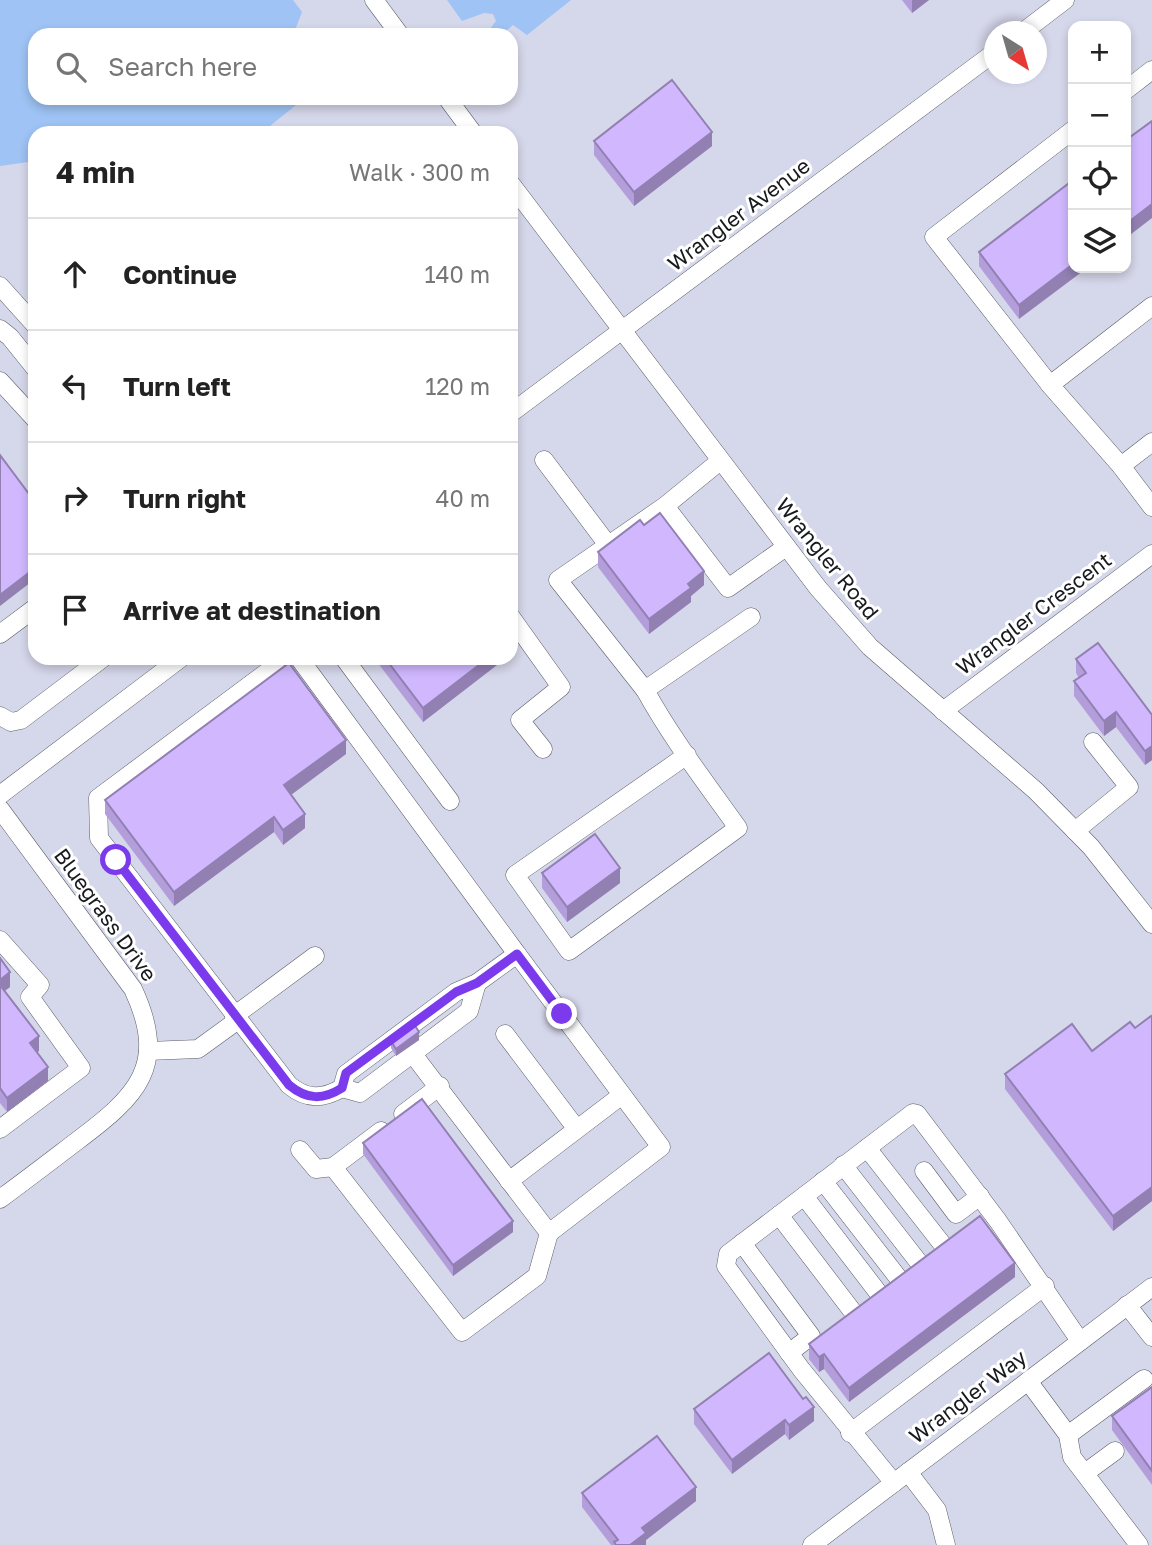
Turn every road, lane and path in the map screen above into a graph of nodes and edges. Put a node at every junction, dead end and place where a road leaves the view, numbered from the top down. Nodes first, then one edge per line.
1 (374, 0) edge
2 (1065, 0) edge
3 (1037, 21) edge
4 (395, 28) edge
5 (984, 60) edge
6 (1152, 70) edge
7 (1131, 86) edge
8 (452, 105) edge
9 (468, 126) edge
10 (1068, 134) edge
11 (518, 193) edge
12 (0, 286) edge
13 (6, 306) edge
14 (1152, 306) edge
15 (28, 320) edge
16 (0, 329) edge
17 (621, 331) junction
18 (28, 359) edge
19 (0, 381) edge
20 (1050, 385) junction
21 (518, 408) edge
22 (28, 411) edge
23 (1152, 442) edge
24 (544, 460) dead end
25 (720, 461) junction
26 (1121, 466) junction
27 (665, 506) junction
28 (1152, 507) edge
29 (608, 545) junction
30 (786, 547) junction
31 (1152, 554) edge
32 (28, 613) edge
33 (751, 617) dead end
34 (518, 627) edge
35 (0, 634) edge
36 (94, 665) edge
37 (172, 665) edge
38 (277, 665) edge
39 (304, 665) edge
40 (349, 665) edge
41 (645, 690) junction
42 (943, 711) junction
43 (0, 716) edge
44 (1093, 742) dead end
45 (543, 749) dead end
46 (687, 755) junction
47 (0, 795) edge
48 (450, 801) dead end
49 (0, 809) edge
50 (1075, 831) junction
51 (1152, 924) edge
52 (0, 940) edge
53 (517, 954) junction
54 (315, 956) dead end
55 (477, 983) junction
56 (236, 1018) junction
57 (505, 1034) dead end
58 (148, 1051) junction
59 (412, 1054) junction
60 (440, 1086) junction
61 (342, 1088) junction
62 (622, 1095) junction
63 (576, 1128) junction
64 (0, 1129) edge
65 (867, 1148) junction
66 (300, 1150) dead end
67 (843, 1165) junction
68 (333, 1167) junction
69 (924, 1171) dead end
70 (509, 1181) junction
71 (823, 1181) junction
72 (2, 1193) edge
73 (804, 1196) junction
74 (980, 1196) junction
75 (779, 1214) junction
76 (549, 1233) junction
77 (742, 1243) junction
78 (946, 1249) edge
79 (920, 1264) edge
80 (903, 1284) edge
81 (1045, 1286) junction
82 (1152, 1286) edge
83 (883, 1299) edge
84 (1127, 1305) junction
85 (856, 1316) edge
86 (1152, 1337) edge
87 (1080, 1341) junction
88 (789, 1353) junction
89 (1144, 1379) dead end
90 (1028, 1381) junction
91 (850, 1433) junction
92 (1068, 1435) junction
93 (1115, 1451) dead end
94 (1085, 1474) junction
95 (901, 1477) junction
96 (812, 1545) edge
97 (946, 1545) edge
98 (1139, 1545) edge

1 - 4 street
2 - 3 street
5 - 17 street, Wrangler Avenue
6 - 7 street
8 - 9 street
10 - 20 street
11 - 17 street, Wrangler Road
12 - 13 street
13 - 15 street
14 - 20 street
16 - 18 street
17 - 21 street, Wrangler Avenue
17 - 25 street, Wrangler Road
19 - 22 street
20 - 26 street
23 - 26 street
24 - 29 street
25 - 27 street
25 - 30 street, Wrangler Road
26 - 28 street
27 - 29 street
27 - 30 street
29 - 41 street
30 - 42 street, Wrangler Road
31 - 42 street, Wrangler Crescent
32 - 35 street
33 - 41 street
34 - 45 street
36 - 43 street
37 - 47 street
38 - 56 street
39 - 53 street
40 - 48 street
41 - 46 street
42 - 50 street, Wrangler Road
44 - 50 street
46 - 46 street
49 - 58 street, Bluegrass Drive
50 - 51 street, Wrangler Road
52 - 64 street
53 - 55 street
53 - 62 street
54 - 56 street
55 - 59 street
55 - 61 street
56 - 58 street
56 - 61 street
57 - 63 street
58 - 72 street, Bluegrass Drive
59 - 60 street
59 - 61 street
60 - 68 street
60 - 70 street
62 - 63 street
62 - 76 street
63 - 70 street
65 - 67 street
65 - 74 street
65 - 78 street
66 - 68 street
67 - 71 street
67 - 79 street
68 - 76 street
69 - 74 street
70 - 76 street
71 - 73 street
71 - 80 street
73 - 75 street
73 - 83 street
74 - 81 street
75 - 77 street
75 - 85 street
77 - 88 street
77 - 88 street
81 - 87 street
81 - 91 street
82 - 84 street, Wrangler Way
84 - 86 street
84 - 87 street, Wrangler Way
87 - 90 street, Wrangler Way
88 - 91 street
89 - 92 street
90 - 92 street
90 - 95 street, Wrangler Way
91 - 95 street
92 - 94 street
93 - 94 street
94 - 98 street
95 - 96 street, Wrangler Way
95 - 97 street

